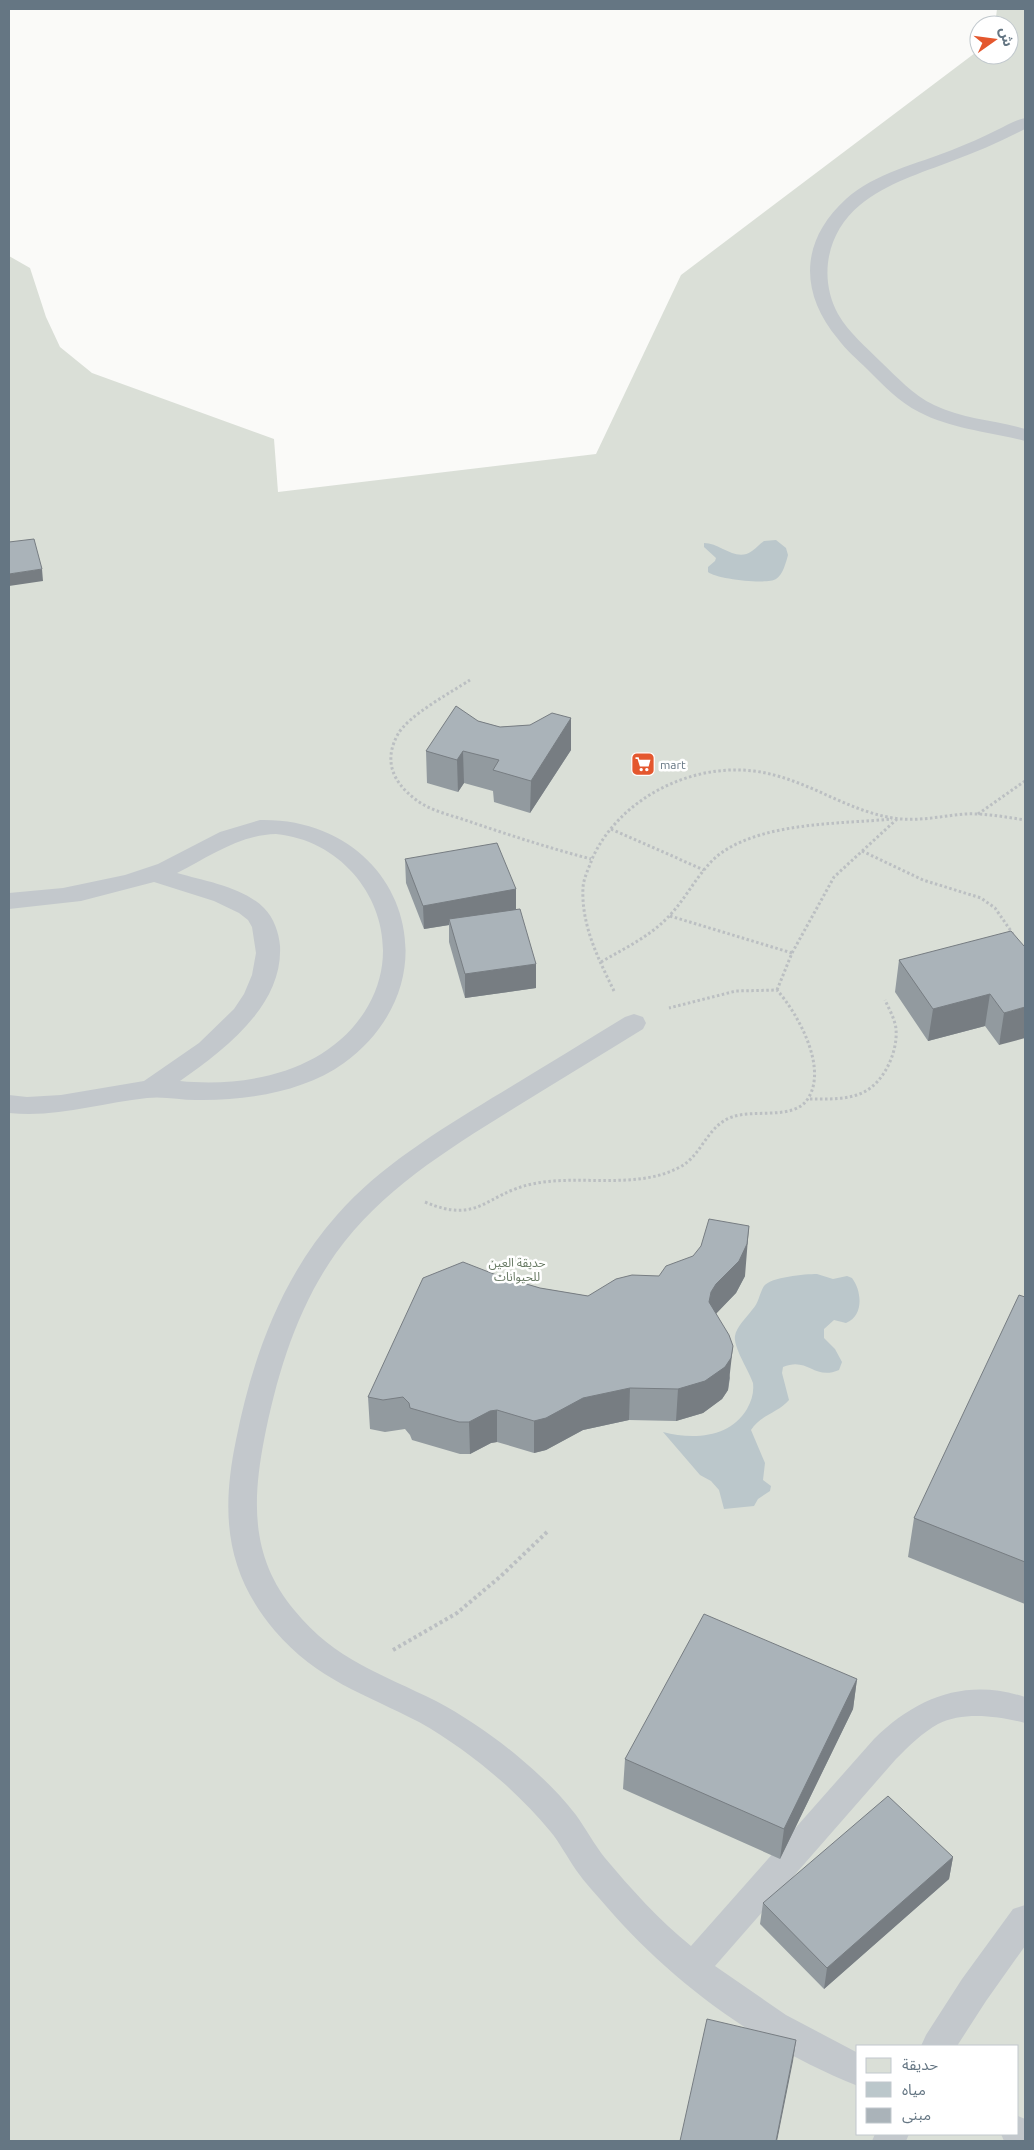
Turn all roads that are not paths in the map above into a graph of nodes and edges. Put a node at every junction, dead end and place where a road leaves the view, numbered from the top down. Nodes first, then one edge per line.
1 (1025, 123) edge
2 (1025, 435) edge
3 (153, 874) junction
4 (9, 901) edge
5 (634, 1023) road end
6 (150, 1088) junction
7 (9, 1104) edge
8 (1025, 1710) edge
9 (1025, 1920) edge
10 (693, 1967) junction
11 (939, 2045) edge
12 (856, 2069) edge

1 - 2 lane
3 - 4 lane
3 - 6 lane
3 - 6 lane
5 - 10 lane
6 - 7 lane
8 - 10 lane
9 - 11 lane
10 - 12 lane

